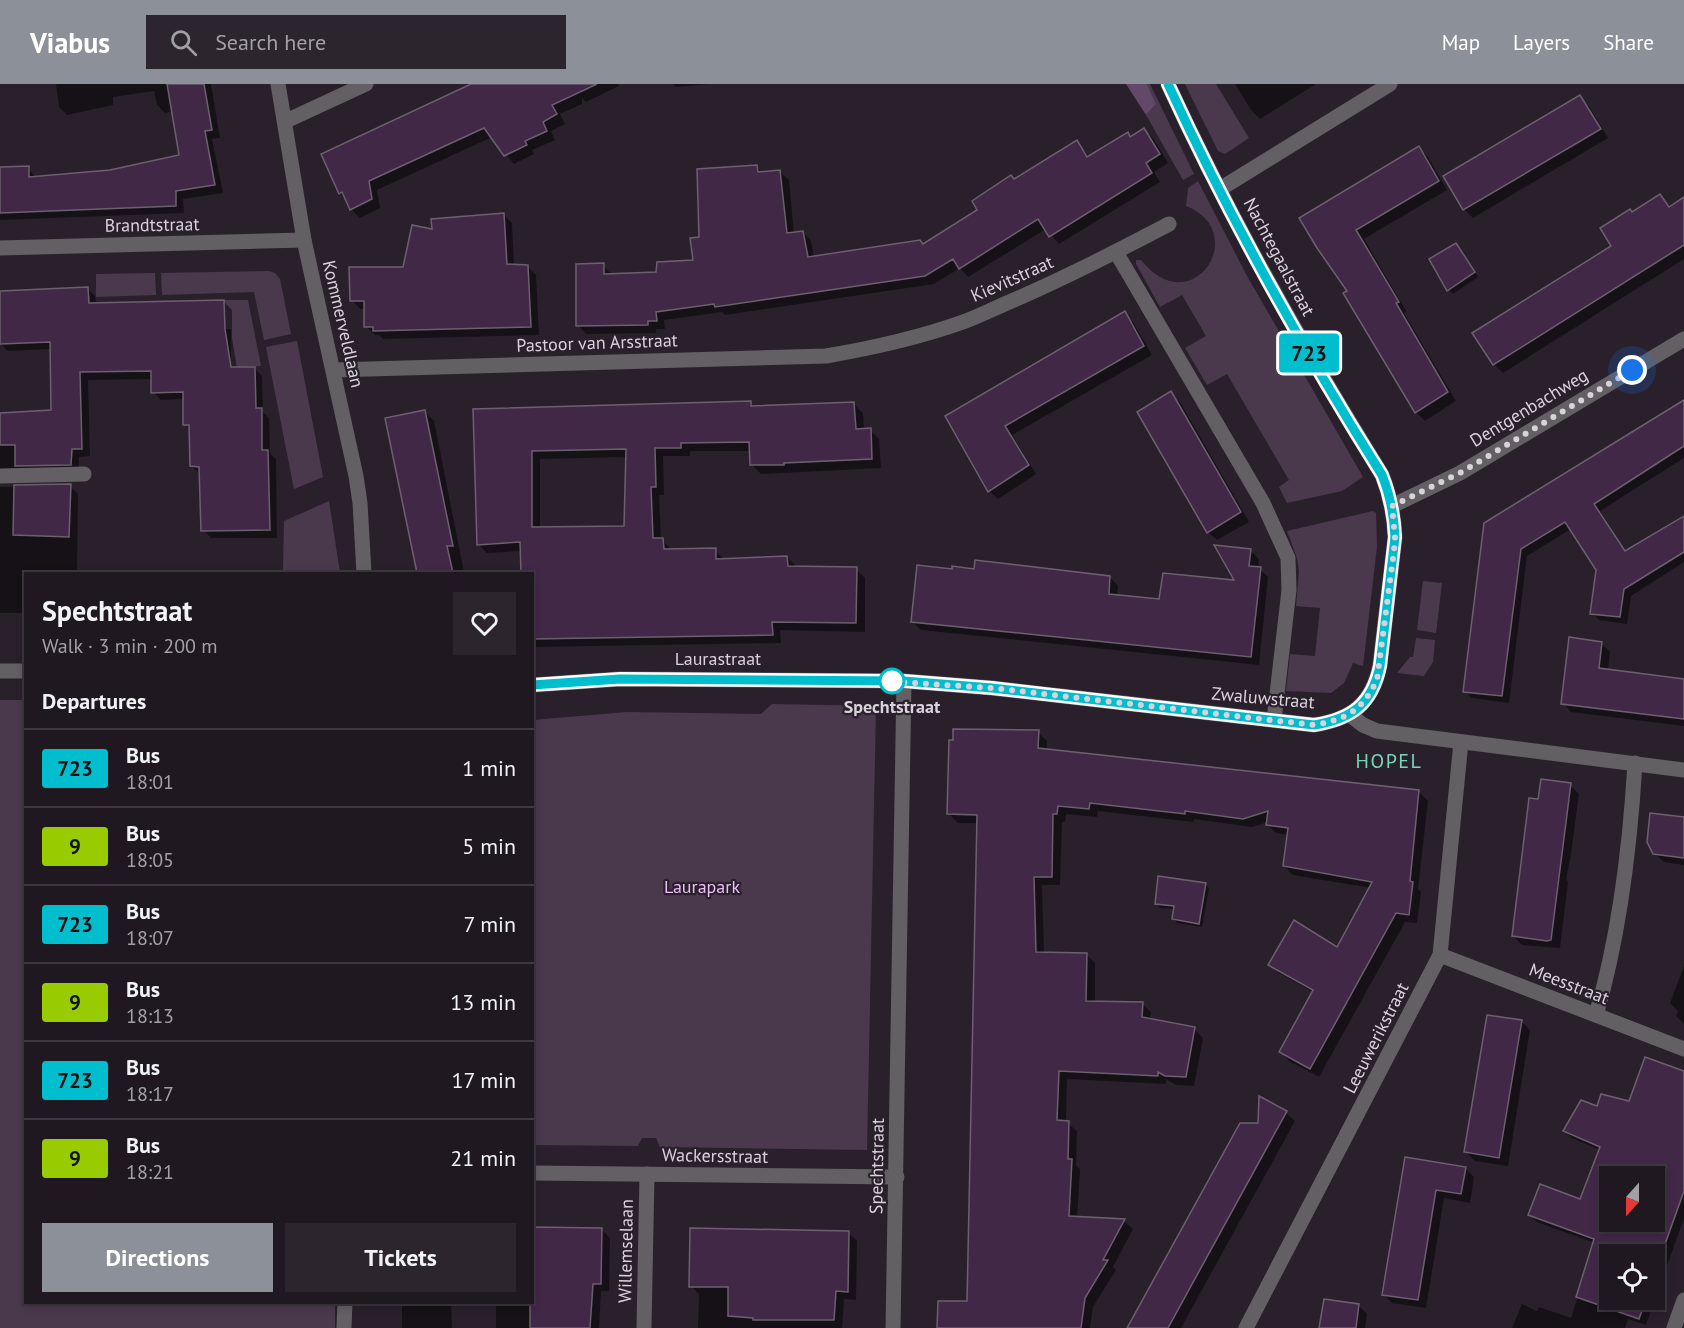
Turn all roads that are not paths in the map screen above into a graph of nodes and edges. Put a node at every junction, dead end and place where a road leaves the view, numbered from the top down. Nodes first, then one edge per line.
1 (278, 84) edge
2 (366, 84) edge
3 (1168, 84) edge
4 (1390, 84) edge
5 (286, 121) junction
6 (1220, 189) junction
7 (1169, 224) dead end
8 (304, 240) junction
9 (0, 248) edge
10 (1116, 252) junction
11 (1684, 339) edge
12 (862, 350) joint
13 (333, 370) junction
14 (84, 474) dead end
15 (0, 476) edge
16 (1392, 506) junction
17 (364, 572) edge
18 (0, 671) edge
19 (24, 671) edge
20 (904, 681) junction
21 (534, 685) edge
22 (1350, 715) junction
23 (1274, 720) junction
24 (1461, 742) junction
25 (1635, 764) junction
26 (1684, 770) edge
27 (1440, 955) junction
28 (1596, 1015) junction
29 (1684, 1049) edge
30 (534, 1173) edge
31 (647, 1174) junction
32 (897, 1177) junction
33 (1684, 1300) edge
34 (345, 1304) edge
35 (344, 1328) edge
36 (644, 1328) edge
37 (893, 1328) edge
38 (1246, 1328) edge
39 (1674, 1328) edge

1 - 5 street, Kommerveldlaan
2 - 5 street
3 - 6 street, Nachtegaalstraat
4 - 6 street
5 - 8 street, Kommerveldlaan
6 - 16 street, Nachtegaalstraat
7 - 10 street, Kievitstraat
8 - 9 street, Brandtstraat
8 - 13 street, Kommerveldlaan
10 - 12 street, Kievitstraat
10 - 23 street
11 - 16 street, Dentgenbachweg
12 - 13 street, Pastoor van Arsstraat
13 - 17 street, Kommerveldlaan
14 - 15 street
16 - 22 street, Nachtegaalstraat
18 - 19 street
20 - 21 street, Laurastraat
20 - 23 street, Zwaluwstraat
20 - 32 street, Spechtstraat
22 - 23 street, Zwaluwstraat
22 - 24 street
24 - 25 street
24 - 27 street, Leeuwerikstraat
25 - 26 street
25 - 28 street
27 - 28 street, Meesstraat
27 - 38 street, Leeuwerikstraat
28 - 29 street, Meesstraat
30 - 31 street, Wackersstraat
31 - 32 street, Wackersstraat
31 - 36 street, Willemselaan
32 - 37 street, Spechtstraat
33 - 39 street
34 - 35 street

